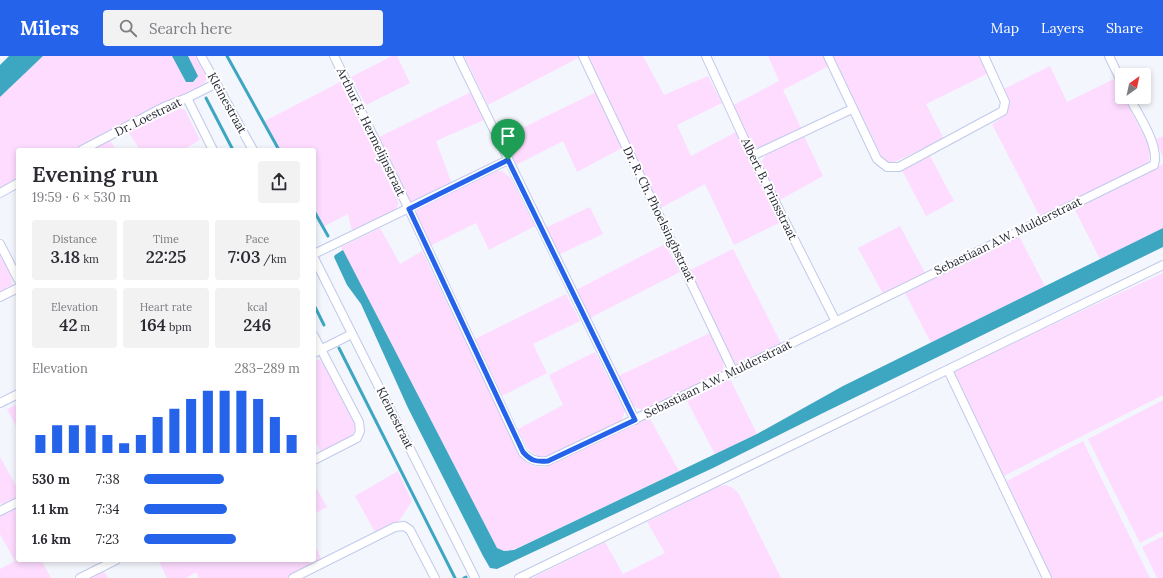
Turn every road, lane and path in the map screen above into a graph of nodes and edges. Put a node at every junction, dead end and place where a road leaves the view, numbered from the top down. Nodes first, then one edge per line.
1 (201, 56) edge
2 (334, 56) edge
3 (458, 56) edge
4 (583, 56) edge
5 (706, 56) edge
6 (828, 56) edge
7 (984, 56) edge
8 (1109, 56) edge
9 (1115, 68) edge
10 (215, 84) junction
11 (187, 98) junction
12 (1132, 104) edge
13 (852, 109) junction
14 (86, 148) edge
15 (212, 148) edge
16 (252, 148) edge
17 (752, 156) junction
18 (508, 160) junction
19 (16, 184) edge
20 (0, 192) edge
21 (409, 209) junction
22 (0, 244) edge
23 (316, 253) edge
24 (316, 262) edge
25 (1163, 265) edge
26 (16, 275) edge
27 (16, 289) edge
28 (0, 297) edge
29 (835, 320) junction
30 (352, 334) junction
31 (317, 351) edge
32 (948, 370) junction
33 (734, 372) junction
34 (16, 395) edge
35 (0, 403) edge
36 (635, 420) junction
37 (316, 459) edge
38 (16, 503) edge
39 (0, 511) edge
40 (112, 562) edge
41 (80, 578) edge
42 (293, 578) edge
43 (435, 578) edge
44 (475, 578) edge
45 (519, 578) edge
46 (1047, 578) edge

1 - 10 street, Kleinestraat
2 - 21 street, Arthur E. Hermelijnstraat
3 - 18 street
4 - 33 street, Dr. R. Ch. Phoelsinghstraat
5 - 17 street, Albert B. Prinsstraat
6 - 13 street
7 - 13 street
8 - 9 street
10 - 11 street, Dr. Loestraat
10 - 16 street, Kleinestraat
11 - 14 street, Dr. Loestraat
11 - 15 street
12 - 29 street, Sebastiaan A.W. Mulderstraat
13 - 17 street
17 - 29 street, Albert B. Prinsstraat
18 - 21 street
18 - 36 street
19 - 20 street
21 - 23 street
21 - 36 street, Sebastiaan A.W. Mulderstraat
22 - 26 street
24 - 30 street, Kleinestraat
25 - 32 street
27 - 28 street
29 - 33 street, Sebastiaan A.W. Mulderstraat
30 - 31 street
30 - 44 street, Kleinestraat
31 - 37 street
32 - 45 street
32 - 46 street
33 - 36 street, Sebastiaan A.W. Mulderstraat
34 - 35 street
38 - 39 street
40 - 41 street
42 - 43 street

